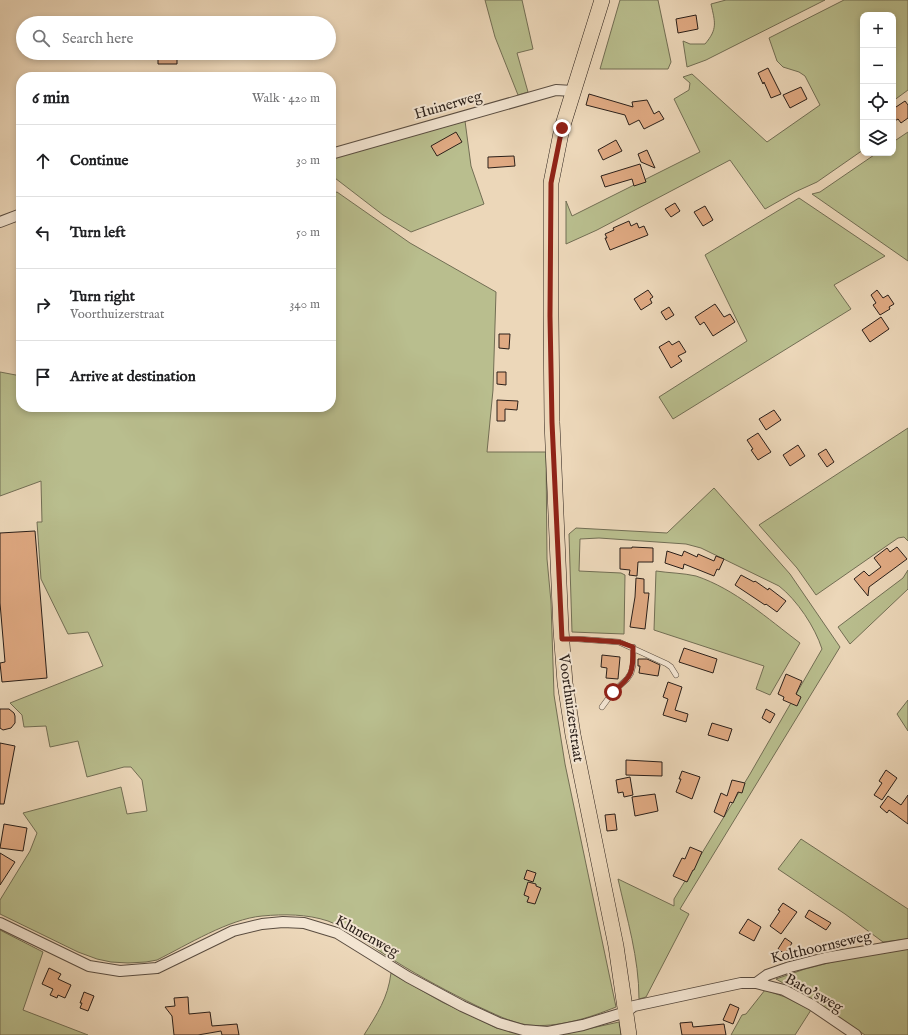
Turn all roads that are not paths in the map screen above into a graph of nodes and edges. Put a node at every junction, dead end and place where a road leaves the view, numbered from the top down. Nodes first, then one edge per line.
1 (602, 0) edge
2 (578, 85) junction
3 (336, 153) edge
4 (16, 216) edge
5 (0, 222) edge
6 (562, 639) junction
7 (633, 647) junction
8 (676, 675) dead end
9 (602, 707) dead end
10 (0, 923) edge
11 (908, 944) edge
12 (756, 983) junction
13 (626, 1012) junction
14 (547, 1033) edge
15 (629, 1035) edge
16 (856, 1035) edge

1 - 2 main road, Voorthuizerstraat
2 - 3 street, Huinerweg
2 - 6 main road, Voorthuizerstraat
4 - 5 street
6 - 7 lane
6 - 13 main road, Voorthuizerstraat
7 - 8 lane
7 - 9 lane
10 - 14 street, Klunenweg
11 - 12 street, Kolthoornseweg
12 - 13 street, Kolthoornseweg
12 - 16 street, Bato'sweg
13 - 14 street, Klunenweg
13 - 15 main road, Voorthuizerstraat

